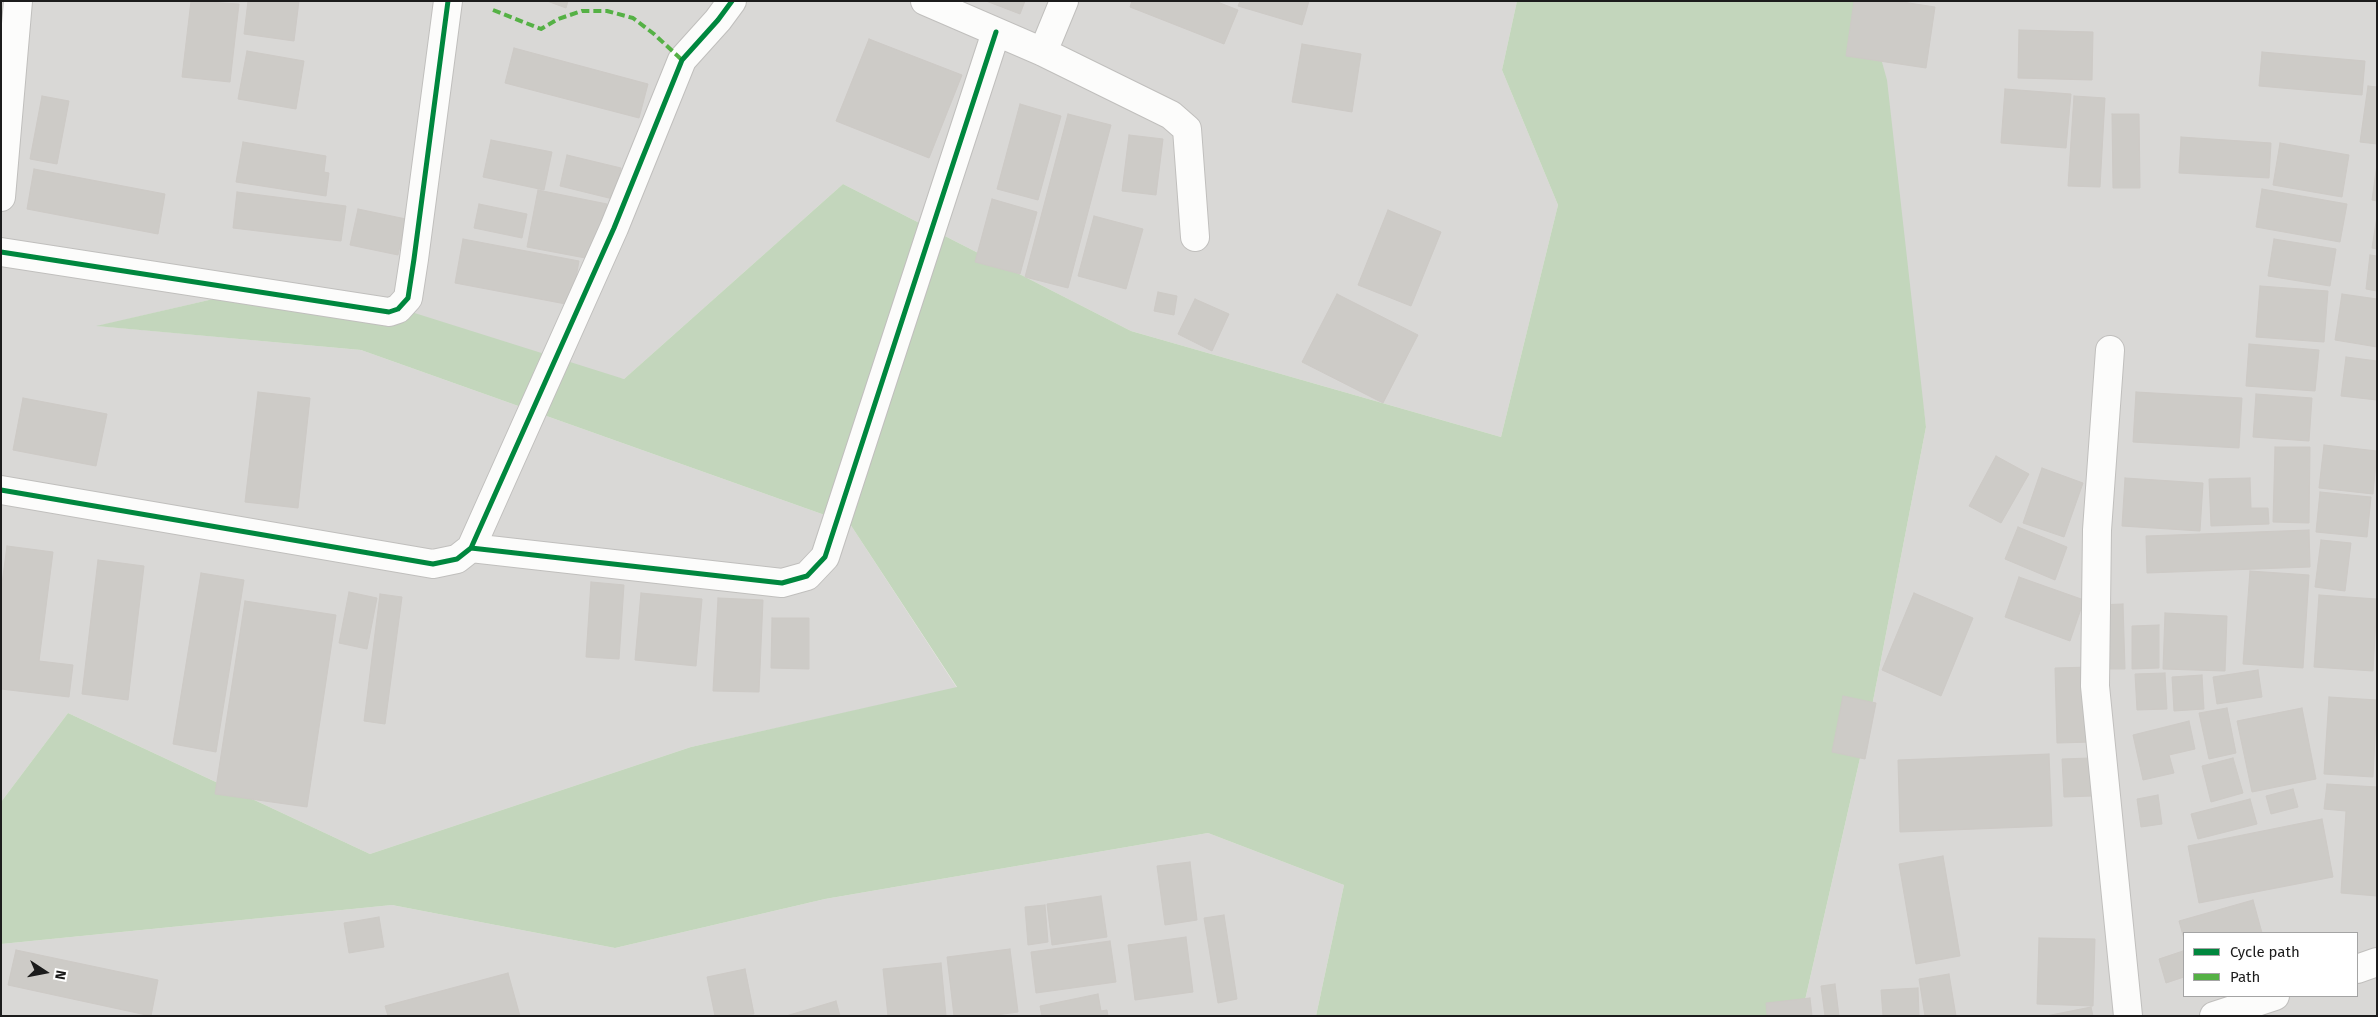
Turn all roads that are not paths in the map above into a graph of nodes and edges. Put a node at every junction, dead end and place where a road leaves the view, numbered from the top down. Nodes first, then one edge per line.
1 (18, 1) edge
2 (448, 1) edge
3 (732, 1) edge
4 (926, 1) edge
5 (1064, 1) edge
6 (996, 32) junction
7 (1043, 52) junction
8 (1, 197) edge
9 (1195, 236) dead end
10 (1, 252) edge
11 (2110, 350) dead end
12 (1, 490) edge
13 (471, 548) junction
14 (2377, 962) edge
15 (2358, 969) edge
16 (2272, 997) edge
17 (2128, 1016) edge
18 (2214, 1016) edge

1 - 8 street
2 - 10 street
3 - 13 street
4 - 6 street
5 - 7 street
6 - 7 street
6 - 13 street
7 - 9 street
11 - 17 street
12 - 13 street
14 - 15 street
16 - 18 street

